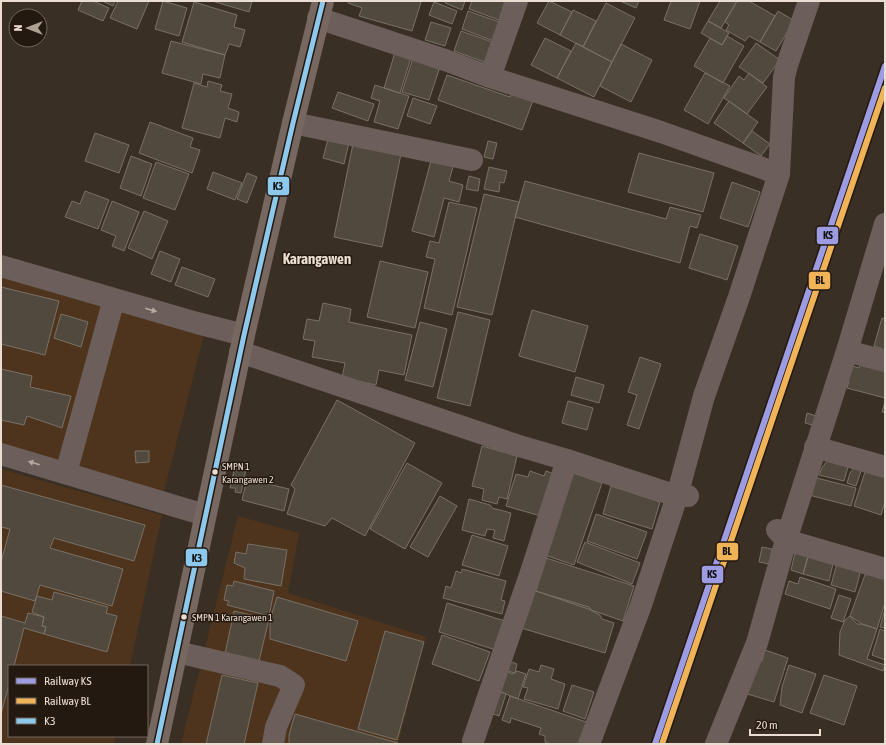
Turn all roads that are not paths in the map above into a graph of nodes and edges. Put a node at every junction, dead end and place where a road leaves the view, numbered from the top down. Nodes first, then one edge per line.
1 (517, 1) edge
2 (809, 1) edge
3 (320, 9) edge
4 (490, 77) junction
5 (293, 123) junction
6 (472, 160) dead end
7 (779, 174) junction
8 (885, 224) edge
9 (1, 266) edge
10 (114, 299) junction
11 (242, 343) junction
12 (847, 351) junction
13 (885, 361) edge
14 (815, 447) junction
15 (1, 454) edge
16 (567, 460) junction
17 (885, 467) edge
18 (66, 473) junction
19 (682, 496) junction
20 (206, 515) junction
21 (781, 534) junction
22 (885, 569) edge
23 (177, 652) junction
24 (473, 741) dead end
25 (157, 744) edge
26 (273, 744) edge
27 (589, 744) edge
28 (716, 744) edge

1 - 4 street
2 - 7 street
3 - 4 street
3 - 5 main road
4 - 7 street
5 - 6 street
5 - 11 main road
7 - 19 street
8 - 12 street
9 - 10 street
10 -> 11 street
10 - 18 street
11 - 16 street
11 - 20 main road
12 - 13 street
12 - 14 street
14 - 17 street
14 - 21 street
18 -> 15 street
16 - 19 street
16 - 24 street
18 - 20 street
19 - 27 street
20 - 23 main road
21 - 22 street
21 - 28 street
23 - 25 main road
23 - 26 street

